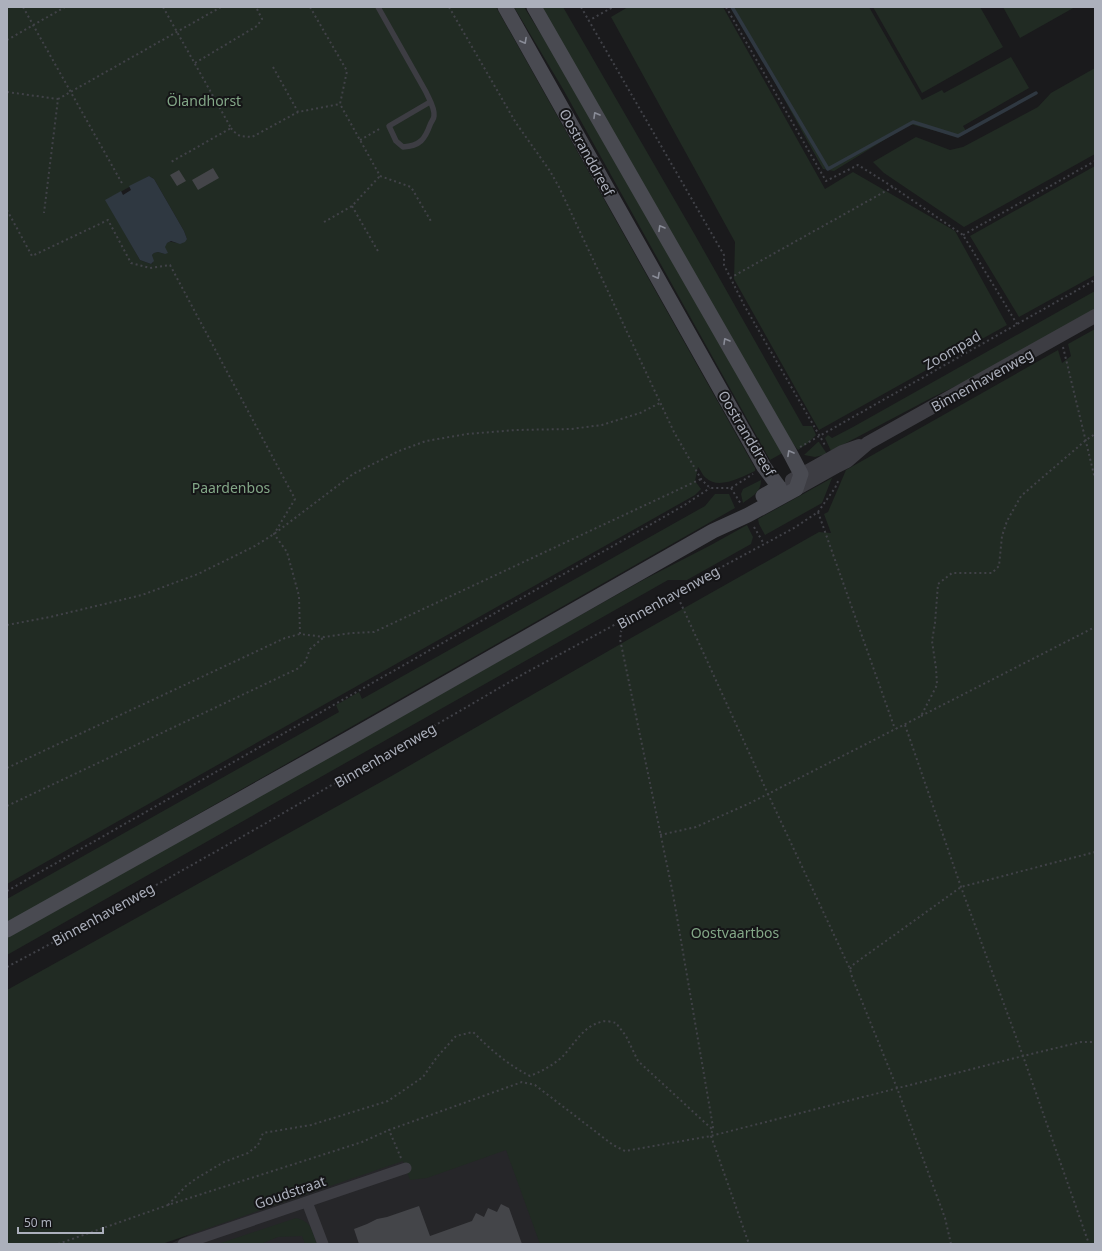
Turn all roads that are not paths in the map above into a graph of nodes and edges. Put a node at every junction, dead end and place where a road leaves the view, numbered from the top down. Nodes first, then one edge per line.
1 (378, 7) edge
2 (505, 7) edge
3 (534, 7) edge
4 (430, 102) junction
5 (1095, 316) edge
6 (868, 443) junction
7 (801, 474) junction
8 (779, 487) junction
9 (796, 489) junction
10 (713, 531) junction
11 (7, 930) edge
12 (406, 1168) road end
13 (307, 1202) junction
14 (183, 1244) edge
15 (322, 1244) edge

1 - 4 lane
2 -> 8 main road, Oostranddreef
7 -> 3 main road, Oostranddreef
4 - 4 lane
5 - 6 street, Binnenhavenweg
6 - 7 street, Binnenhavenweg
6 - 9 street, Binnenhavenweg
7 - 8 street, Binnenhavenweg
7 - 9 main road
8 - 9 street, Oostranddreef
8 - 10 main road, Binnenhavenweg
9 - 10 main road, Binnenhavenweg
10 - 11 main road, Binnenhavenweg
12 - 13 street, Goudstraat
13 - 14 street, Goudstraat
13 - 15 street

